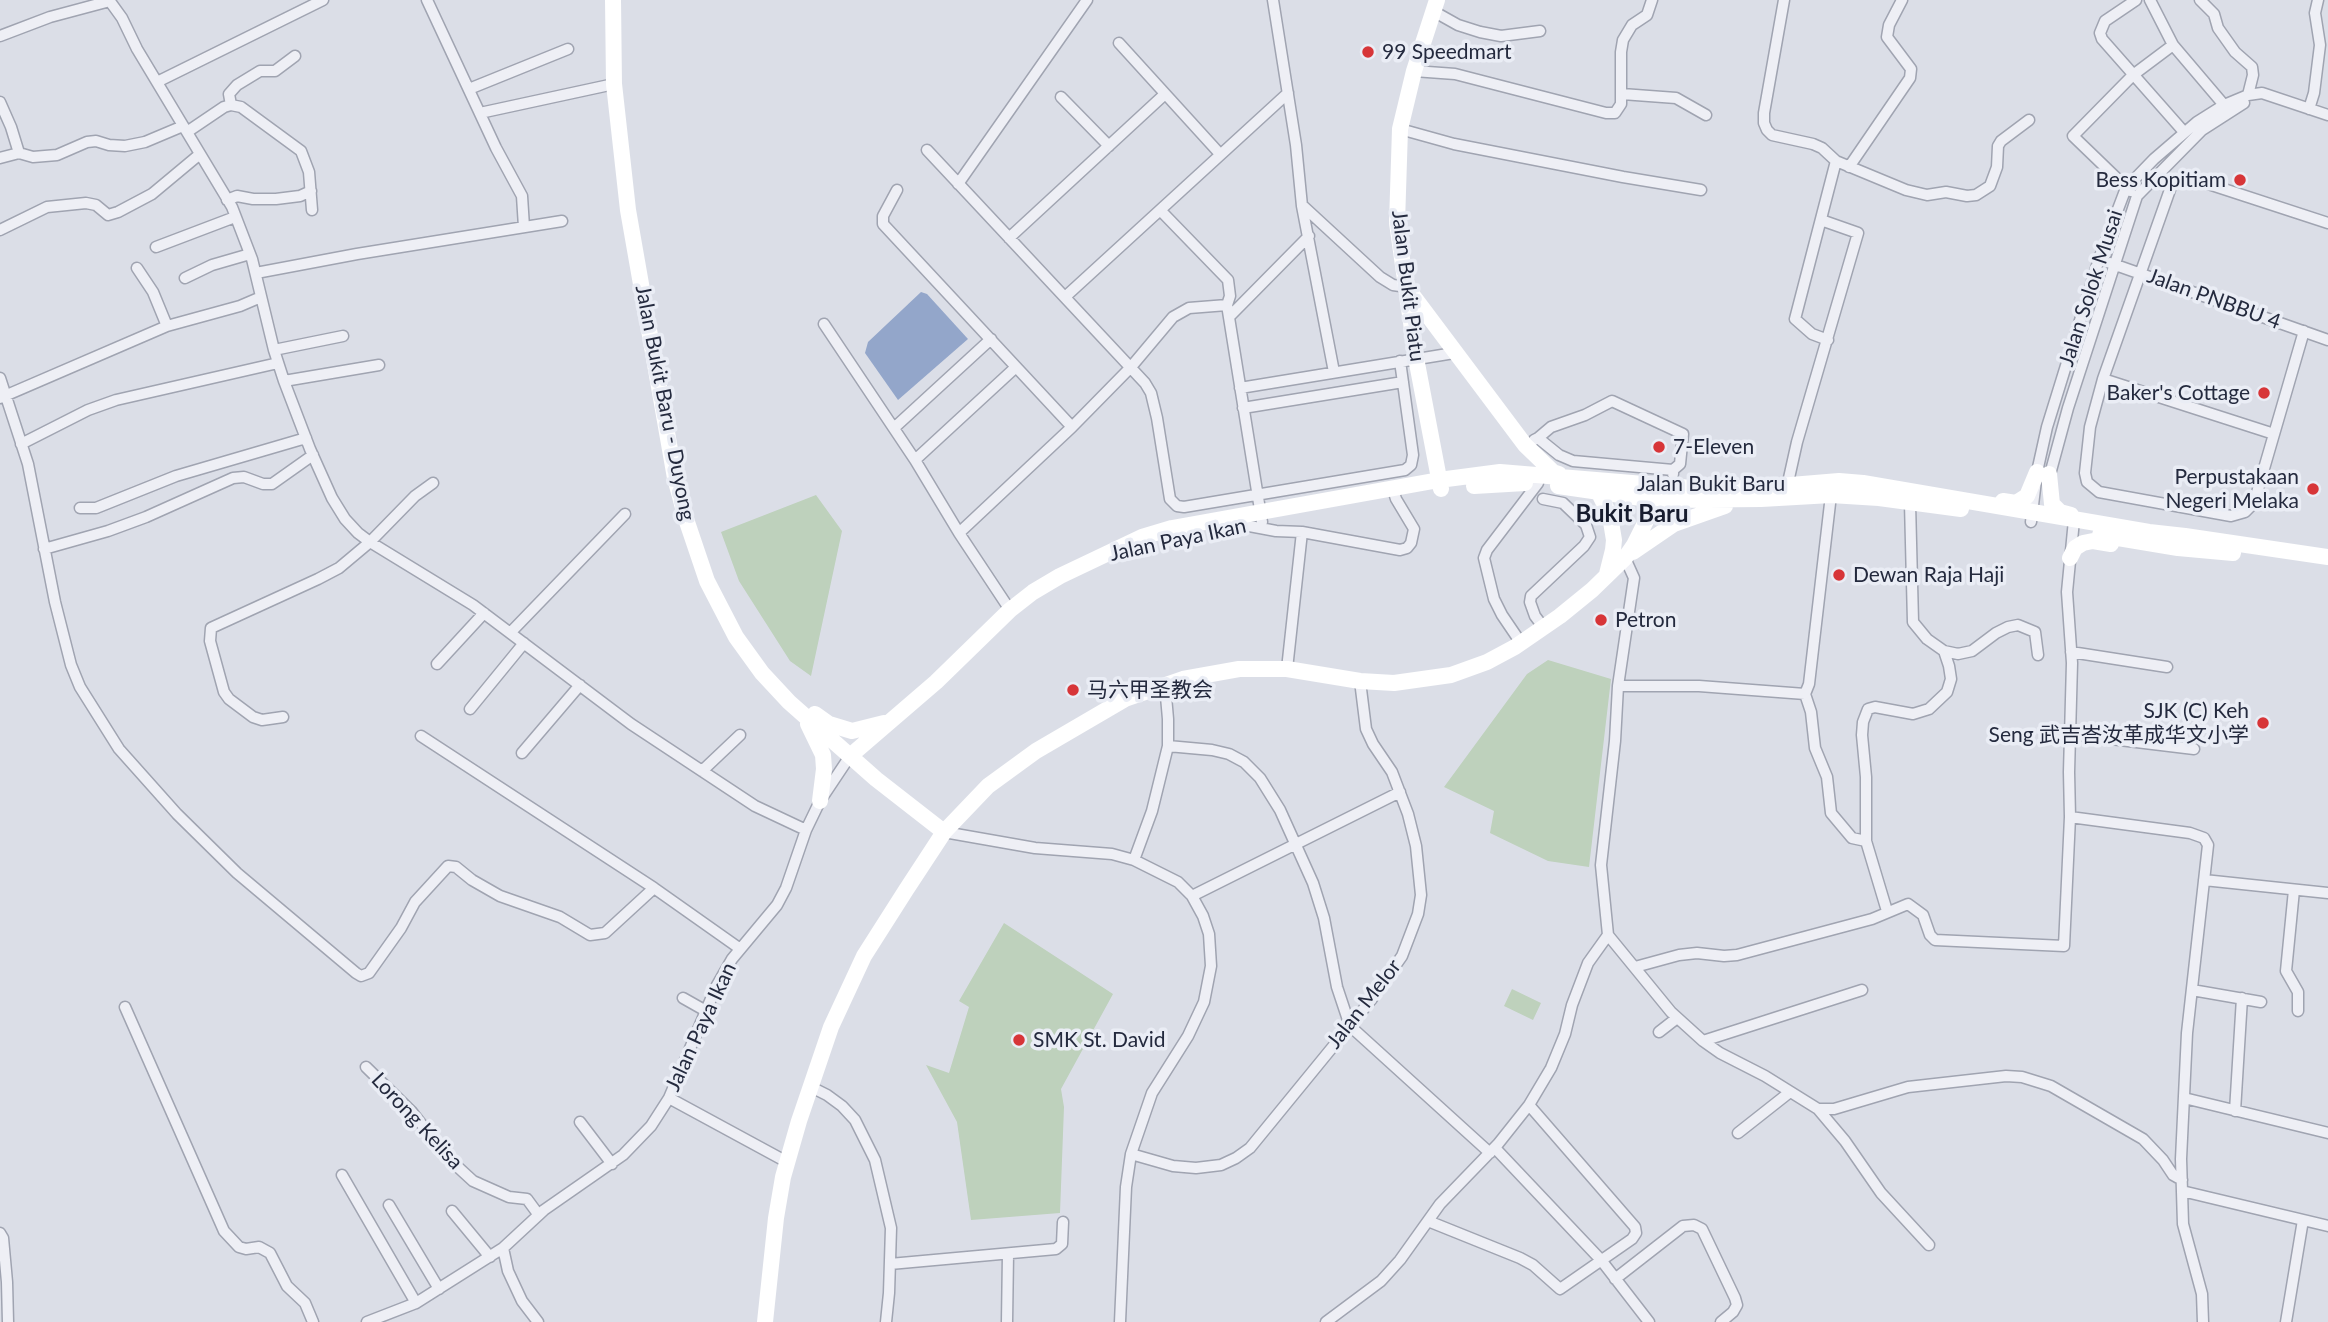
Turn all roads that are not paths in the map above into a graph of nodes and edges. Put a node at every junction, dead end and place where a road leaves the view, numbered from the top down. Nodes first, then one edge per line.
1 (323, 0) edge
2 (427, 0) edge
3 (613, 0) edge
4 (1087, 0) edge
5 (1273, 0) edge
6 (1651, 0) edge
7 (1784, 0) edge
8 (1902, 0) edge
9 (2136, 0) edge
10 (2200, 0) edge
11 (2318, 0) edge
12 (109, 1) edge
13 (2150, 1) edge
14 (1435, 6) edge
15 (1539, 31) dead end
16 (0, 36) edge
17 (1119, 43) dead end
18 (2173, 45) junction
19 (568, 49) dead end
20 (295, 56) dead end
21 (1414, 71) junction
22 (2133, 75) junction
23 (157, 82) junction
24 (614, 84) junction
25 (469, 89) junction
26 (1288, 93) junction
27 (2262, 93) junction
28 (1165, 94) junction
29 (1622, 94) junction
30 (2248, 95) junction
31 (1061, 97) dead end
32 (0, 102) edge
33 (231, 105) junction
34 (2224, 105) junction
35 (2309, 109) junction
36 (480, 113) junction
37 (1706, 115) dead end
38 (2328, 115) edge
39 (2029, 120) dead end
40 (185, 129) junction
41 (1400, 129) junction
42 (2184, 132) junction
43 (1109, 146) junction
44 (927, 150) dead end
45 (19, 153) junction
46 (200, 154) junction
47 (1220, 154) junction
48 (0, 158) edge
49 (1836, 161) junction
50 (1849, 167) junction
51 (958, 184) junction
52 (2126, 188) junction
53 (897, 190) dead end
54 (1701, 190) dead end
55 (311, 191) junction
56 (2137, 196) junction
57 (227, 200) junction
58 (1303, 206) junction
59 (312, 210) dead end
60 (1161, 211) junction
61 (235, 217) junction
62 (1821, 220) junction
63 (562, 221) dead end
64 (2328, 223) edge
65 (524, 227) junction
66 (0, 230) edge
67 (1309, 236) junction
68 (1009, 238) junction
69 (156, 247) dead end
70 (250, 254) junction
71 (2099, 259) junction
72 (2114, 264) junction
73 (137, 268) dead end
74 (2140, 272) junction
75 (256, 273) junction
76 (185, 278) dead end
77 (1407, 287) junction
78 (261, 297) junction
79 (1065, 297) junction
80 (1227, 305) junction
81 (1229, 317) junction
82 (824, 324) dead end
83 (167, 326) junction
84 (2304, 331) junction
85 (343, 335) dead end
86 (990, 339) junction
87 (1828, 340) junction
88 (2328, 340) edge
89 (274, 351) junction
90 (1454, 353) junction
91 (1408, 359) junction
92 (278, 363) junction
93 (379, 365) dead end
94 (1016, 367) junction
95 (1131, 367) junction
96 (1334, 372) junction
97 (0, 378) edge
98 (2104, 379) junction
99 (284, 381) junction
100 (1403, 382) junction
101 (1240, 388) junction
102 (3, 397) edge
103 (1243, 408) junction
104 (1072, 427) junction
105 (894, 428) junction
106 (2274, 434) junction
107 (306, 438) junction
108 (1531, 441) junction
109 (21, 444) junction
110 (313, 455) junction
111 (915, 460) junction
112 (1673, 470) junction
113 (2043, 473) junction
114 (1564, 477) junction
115 (433, 483) dead end
116 (1440, 486) junction
117 (1896, 489) junction
118 (1541, 491) junction
119 (1661, 491) junction
120 (1790, 491) junction
121 (1600, 493) junction
122 (1257, 494) junction
123 (1394, 494) junction
124 (1831, 495) junction
125 (1761, 499) junction
126 (1910, 503) junction
127 (80, 508) dead end
128 (625, 514) dead end
129 (1261, 517) junction
130 (2038, 519) junction
131 (1244, 525) junction
132 (2073, 525) junction
133 (1302, 532) junction
134 (959, 533) junction
135 (2185, 536) junction
136 (370, 542) junction
137 (44, 549) junction
138 (2204, 550) junction
139 (2328, 557) edge
140 (1625, 558) junction
141 (2070, 558) junction
142 (1094, 559) junction
143 (2328, 567) edge
144 (1606, 576) junction
145 (1010, 610) junction
146 (484, 613) junction
147 (1544, 628) junction
148 (510, 633) junction
149 (524, 643) junction
150 (1521, 643) junction
151 (1944, 650) junction
152 (2071, 652) junction
153 (2038, 655) dead end
154 (437, 664) dead end
155 (2167, 667) dead end
156 (1287, 669) junction
157 (761, 673) junction
158 (1360, 681) junction
159 (580, 685) junction
160 (1165, 685) junction
161 (1618, 686) junction
162 (1807, 689) junction
163 (470, 709) dead end
164 (801, 713) junction
165 (283, 717) dead end
166 (896, 718) junction
167 (2070, 734) junction
168 (740, 735) dead end
169 (421, 736) dead end
170 (1168, 746) junction
171 (2193, 749) dead end
172 (522, 753) dead end
173 (850, 756) junction
174 (702, 771) junction
175 (1400, 792) junction
176 (820, 801) junction
177 (2070, 817) junction
178 (806, 830) junction
179 (944, 832) junction
180 (1866, 841) junction
181 (1295, 845) junction
182 (1134, 860) junction
183 (2204, 880) junction
184 (654, 888) junction
185 (2294, 890) junction
186 (2328, 893) edge
187 (1192, 896) junction
188 (1887, 911) junction
189 (1608, 935) junction
190 (739, 948) junction
191 (1635, 967) junction
192 (1862, 990) dead end
193 (2192, 990) junction
194 (683, 998) dead end
195 (2242, 999) junction
196 (2261, 1002) dead end
197 (125, 1007) dead end
198 (706, 1011) junction
199 (2298, 1011) dead end
200 (1677, 1018) junction
201 (1350, 1026) junction
202 (1659, 1032) dead end
203 (1703, 1041) junction
204 (366, 1067) dead end
205 (811, 1087) junction
206 (1790, 1092) junction
207 (668, 1098) junction
208 (2184, 1098) junction
209 (1529, 1105) junction
210 (1818, 1109) junction
211 (2235, 1111) junction
212 (580, 1122) dead end
213 (1738, 1133) dead end
214 (2328, 1133) edge
215 (1492, 1150) junction
216 (1131, 1154) junction
217 (787, 1162) junction
218 (612, 1164) junction
219 (342, 1175) dead end
220 (2182, 1185) junction
221 (389, 1205) dead end
222 (452, 1211) dead end
223 (538, 1214) junction
224 (1428, 1220) junction
225 (2303, 1220) junction
226 (1063, 1222) dead end
227 (2328, 1226) edge
228 (0, 1233) edge
229 (1929, 1245) dead end
230 (503, 1248) junction
231 (1008, 1254) junction
232 (490, 1257) junction
233 (1601, 1260) junction
234 (890, 1264) junction
235 (1615, 1279) junction
236 (439, 1289) junction
237 (416, 1303) junction
238 (8, 1322) edge
239 (313, 1322) edge
240 (366, 1322) edge
241 (538, 1322) edge
242 (765, 1322) edge
243 (886, 1322) edge
244 (1007, 1322) edge
245 (1120, 1322) edge
246 (1326, 1322) edge
247 (1649, 1322) edge
248 (1721, 1322) edge
249 (2203, 1322) edge
250 (2286, 1322) edge

1 - 23 street
2 - 25 street
3 - 24 main road, Jalan Bukit Baru - Duyong
4 - 51 street
5 - 26 street
6 - 29 street
7 - 49 street
8 - 50 street
9 - 22 street
10 - 30 street
11 - 35 street
12 - 16 street
12 - 23 street
13 - 18 street
14 - 15 street
14 - 21 main road, Jalan Bukit Piatu
17 - 28 street
18 - 22 street
18 - 34 street
19 - 25 street
20 - 33 street
21 - 29 street
21 - 41 main road, Jalan Bukit Piatu
22 - 42 street
22 - 52 street
23 - 40 street
24 - 36 street
24 - 157 main road, Jalan Bukit Baru - Duyong
25 - 36 street
26 - 47 street
26 - 58 street
27 - 30 street, Jalan Solok Musai
27 - 35 street, Jalan Solok Musai
27 - 56 street, Jalan Solok Musai
28 - 43 street
28 - 47 street
29 - 37 street
30 - 34 street, Jalan Solok Musai
31 - 43 street
32 - 45 street
33 - 40 street
33 - 55 street
34 - 42 street, Jalan Solok Musai
35 - 38 street, Jalan Solok Musai
36 - 65 street
39 - 50 street
40 - 45 street
40 - 46 street
41 - 54 street
41 - 77 main road, Jalan Bukit Piatu
42 - 52 street, Jalan Solok Musai
43 - 68 street
44 - 51 street
45 - 48 street
46 - 57 street
46 - 66 street
47 - 60 street
49 - 50 street
49 - 62 street
51 - 68 street
52 - 56 street
52 - 71 street, Jalan Solok Musai
53 - 86 street
55 - 57 street
55 - 59 street
56 - 72 street, Jalan Solok Musai
57 - 61 street
58 - 67 street
58 - 77 street
60 - 79 street
60 - 80 street
61 - 69 street
61 - 70 street
62 - 87 street
62 - 87 street
63 - 65 street
64 - 74 street
65 - 75 street
67 - 81 street
67 - 96 street
68 - 79 street
70 - 75 street
70 - 76 street
71 - 72 street, Jalan PNBBU 4
71 - 113 street, Jalan Solok Musai
72 - 74 street, Jalan PNBBU 4
72 - 113 street, Jalan Solok Musai
73 - 83 street
74 - 84 street, Jalan PNBBU 4
74 - 98 street
75 - 78 street
77 - 90 main road
77 - 91 main road, Jalan Bukit Piatu
78 - 83 street
78 - 89 street
79 - 95 street
80 - 81 street
80 - 95 street
81 - 101 street
82 - 105 street
83 - 102 street
84 - 88 street, Jalan PNBBU 4
84 - 106 street
85 - 89 street
86 - 94 street
86 - 105 street
87 - 120 street
89 - 92 street
90 - 91 street
90 - 108 main road
91 - 96 street
91 - 100 street
91 - 116 main road, Jalan Bukit Piatu
92 - 99 street
92 - 109 street
93 - 99 street
94 - 104 street
94 - 111 street
95 - 104 street
95 - 122 street
96 - 101 street
97 - 102 street
98 - 106 street
98 - 106 street
99 - 107 street
100 - 103 street
100 - 122 street
101 - 103 street
102 - 109 street
103 - 122 street
104 - 134 street
105 - 111 street
107 - 110 street
107 - 127 street
108 - 112 street
108 - 112 street
108 - 114 main road
109 - 137 street
110 - 136 street
110 - 137 street
111 - 134 street
112 - 119 street
113 - 117 main road
113 - 130 street, Jalan Solok Musai
113 - 135 main road
114 - 116 main road, Jalan Bukit Baru
114 - 119 main road, Jalan Bukit Baru
115 - 136 street
116 - 118 main road, Jalan Bukit Baru
116 - 123 main road, Jalan Bukit Baru
117 - 120 main road, Jalan Bukit Baru
117 - 130 main road, Jalan Bukit Baru
118 - 121 main road, Jalan Bukit Baru
118 - 147 street
118 - 150 street
119 - 120 main road, Jalan Bukit Baru
119 - 121 main road, Jalan Bukit Baru
119 - 125 main road, Jalan Bukit Baru
119 - 140 main road
120 - 124 main road, Jalan Bukit Baru
120 - 125 main road, Jalan Bukit Baru
121 - 144 main road
122 - 129 street
123 - 129 main road, Jalan Bukit Baru
123 - 133 street
124 - 126 main road, Jalan Bukit Baru
124 - 162 street
125 - 140 main road
126 - 130 main road, Jalan Bukit Baru
126 - 151 street
128 - 148 street
129 - 131 main road, Jalan Paya Ikan
129 - 142 main road, Jalan Paya Ikan
130 - 132 main road, Jalan Bukit Baru
131 - 133 street
131 - 142 main road, Jalan Paya Ikan
132 - 135 main road, Jalan Bukit Baru
132 - 138 main road, Jalan Bukit Baru
132 - 141 street
133 - 156 street
134 - 145 street
135 - 139 main road, Jalan Bukit Baru
136 - 146 street
136 - 165 street
137 - 184 street
138 - 141 main road
138 - 143 main road, Jalan Bukit Baru
140 - 144 main road
140 - 161 street
141 - 152 street
142 - 145 main road, Jalan Paya Ikan
144 - 147 main road
145 - 166 main road, Jalan Paya Ikan
146 - 148 street
146 - 154 street
147 - 150 main road
148 - 149 street
149 - 159 street
149 - 163 street
150 - 158 main road
151 - 153 street
151 - 180 street
152 - 155 street
152 - 167 street
156 - 158 main road
156 - 160 main road
157 - 164 main road, Jalan Bukit Baru - Duyong
157 - 166 main road
158 - 175 street, Jalan Melor
159 - 172 street
159 - 174 street
160 - 170 street
160 - 179 main road
161 - 162 street
161 - 189 street
162 - 180 street
164 - 173 main road, Jalan Bukit Baru - Duyong
164 - 176 main road
166 - 173 main road, Jalan Paya Ikan
167 - 171 street
167 - 177 street
168 - 174 street
169 - 184 street
170 - 181 street
170 - 182 street
173 - 176 street, Jalan Paya Ikan
173 - 179 main road, Jalan Bukit Baru - Duyong
174 - 178 street
175 - 181 street
175 - 201 street, Jalan Melor
176 - 178 street, Jalan Paya Ikan
177 - 183 street
177 - 188 street
178 - 190 street, Jalan Paya Ikan
179 - 182 street
179 - 205 main road
180 - 188 street
181 - 187 street
181 - 201 street
182 - 187 street
183 - 185 street
183 - 193 street
184 - 190 street
185 - 186 street
185 - 199 street
187 - 216 street
188 - 191 street
189 - 191 street
189 - 209 street
190 - 198 street, Jalan Paya Ikan
191 - 200 street
192 - 203 street
193 - 195 street
193 - 208 street
194 - 198 street
195 - 196 street
195 - 211 street
197 - 239 street
198 - 207 street, Jalan Paya Ikan
200 - 202 street
200 - 203 street
201 - 215 street
201 - 216 street, Jalan Melor
203 - 206 street
204 - 223 street, Lorong Kelisa
205 - 217 main road
205 - 234 street
206 - 210 street
206 - 213 street
207 - 217 street
207 - 218 street, Jalan Paya Ikan
208 - 211 street
208 - 220 street
209 - 215 street
209 - 233 street
210 - 220 street
210 - 229 street
211 - 214 street
212 - 218 street
215 - 224 street
215 - 233 street
216 - 245 street
217 - 242 main road
218 - 223 street, Jalan Paya Ikan
219 - 237 street
220 - 225 street
220 - 249 street
221 - 236 street
222 - 232 street
223 - 230 street, Jalan Paya Ikan
224 - 233 street
224 - 246 street
225 - 227 street
225 - 250 street
226 - 231 street
228 - 238 street
230 - 232 street, Jalan Paya Ikan
230 - 241 street
231 - 234 street
231 - 244 street
232 - 236 street, Jalan Paya Ikan
233 - 235 street
234 - 243 street
235 - 247 street
235 - 248 street
236 - 237 street, Jalan Paya Ikan
237 - 240 street, Jalan Paya Ikan

